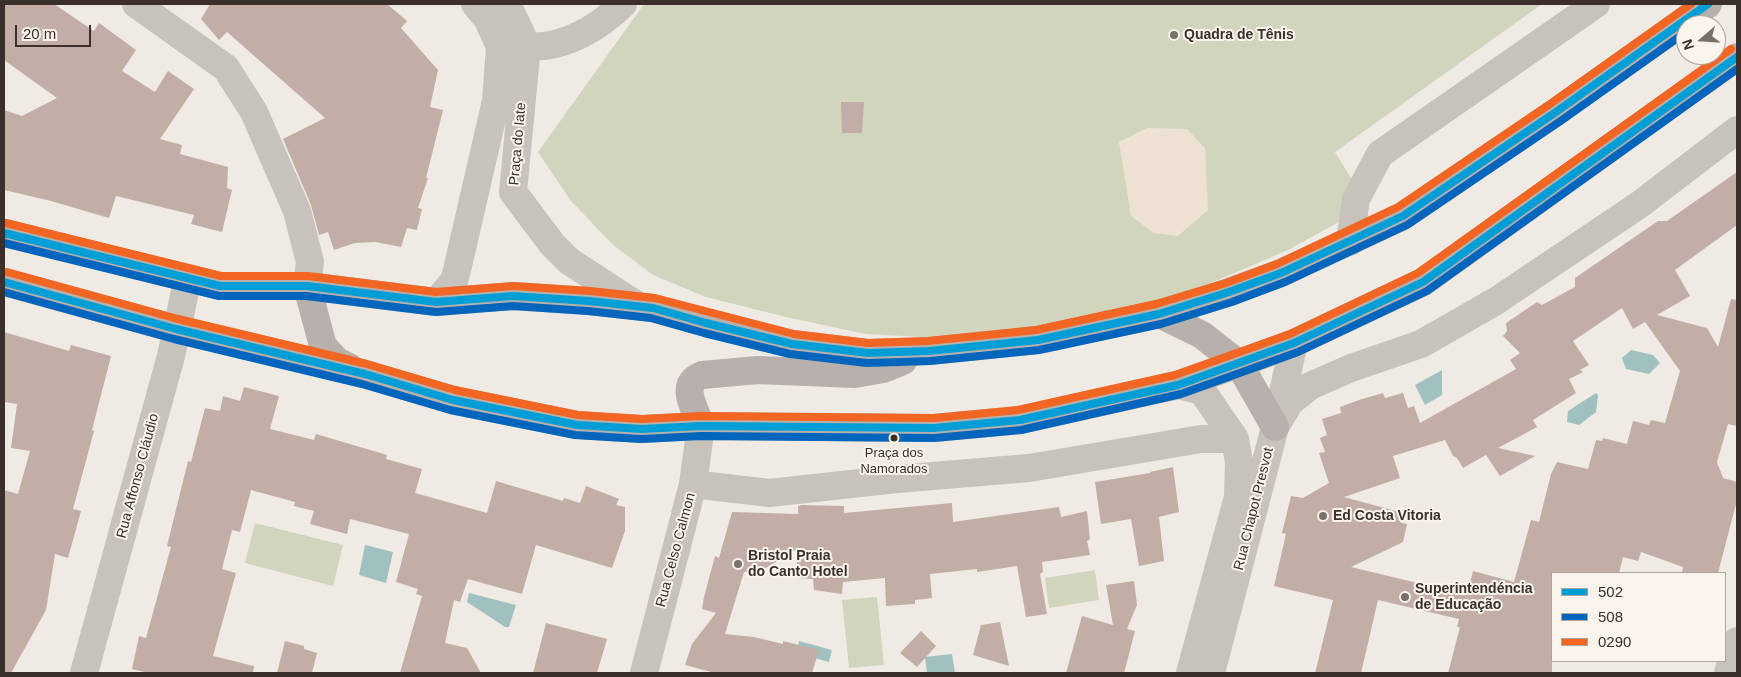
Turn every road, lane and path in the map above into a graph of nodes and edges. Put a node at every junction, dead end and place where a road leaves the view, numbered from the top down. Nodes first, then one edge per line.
1 (136, 4) edge
2 (475, 4) edge
3 (507, 4) edge
4 (623, 4) edge
5 (1596, 4) edge
6 (1708, 4) edge
7 (527, 46) junction
8 (500, 47) junction
9 (1737, 57) edge
10 (1737, 130) edge
11 (4, 233) edge
12 (1350, 242) junction
13 (188, 278) junction
14 (4, 282) edge
15 (307, 286) junction
16 (436, 302) junction
17 (638, 306) junction
18 (1159, 314) junction
19 (176, 330) junction
20 (1294, 343) junction
21 (929, 351) junction
22 (1239, 364) junction
23 (365, 374) junction
24 (1178, 385) junction
25 (701, 426) junction
26 (1275, 427) junction
27 (1235, 439) junction
28 (693, 484) junction
29 (1737, 641) edge
30 (84, 673) edge
31 (644, 673) edge
32 (1190, 673) edge
33 (1212, 673) edge
34 (1728, 673) edge

1 - 15 street
2 - 8 street
3 - 7 street
4 - 7 street
5 - 12 street
6 - 12 main road
7 - 8 street
7 - 17 street, Praça do Iate
8 - 16 street, Praça do Iate
9 - 20 main road
10 - 26 street
11 - 13 main road
12 - 18 main road
13 - 15 main road
13 - 19 street, Rua Affonso Cláudio
14 - 19 main road
15 - 16 main road
15 - 23 main road
16 - 17 main road
17 - 21 main road
18 - 21 main road
18 - 22 main road
19 - 23 main road
19 - 30 street, Rua Affonso Cláudio
20 - 22 main road
20 - 26 street, Rua Chapot Presvot
21 - 25 main road
22 - 24 main road
22 - 26 main road
23 - 25 main road
24 - 25 main road
24 - 27 street, Rua Chapot Presvot
25 - 28 street, Rua Celso Calmon
26 - 33 street, Rua Chapot Presvot
27 - 28 street
27 - 32 street, Rua Chapot Presvot
28 - 31 street, Rua Celso Calmon
29 - 34 street

